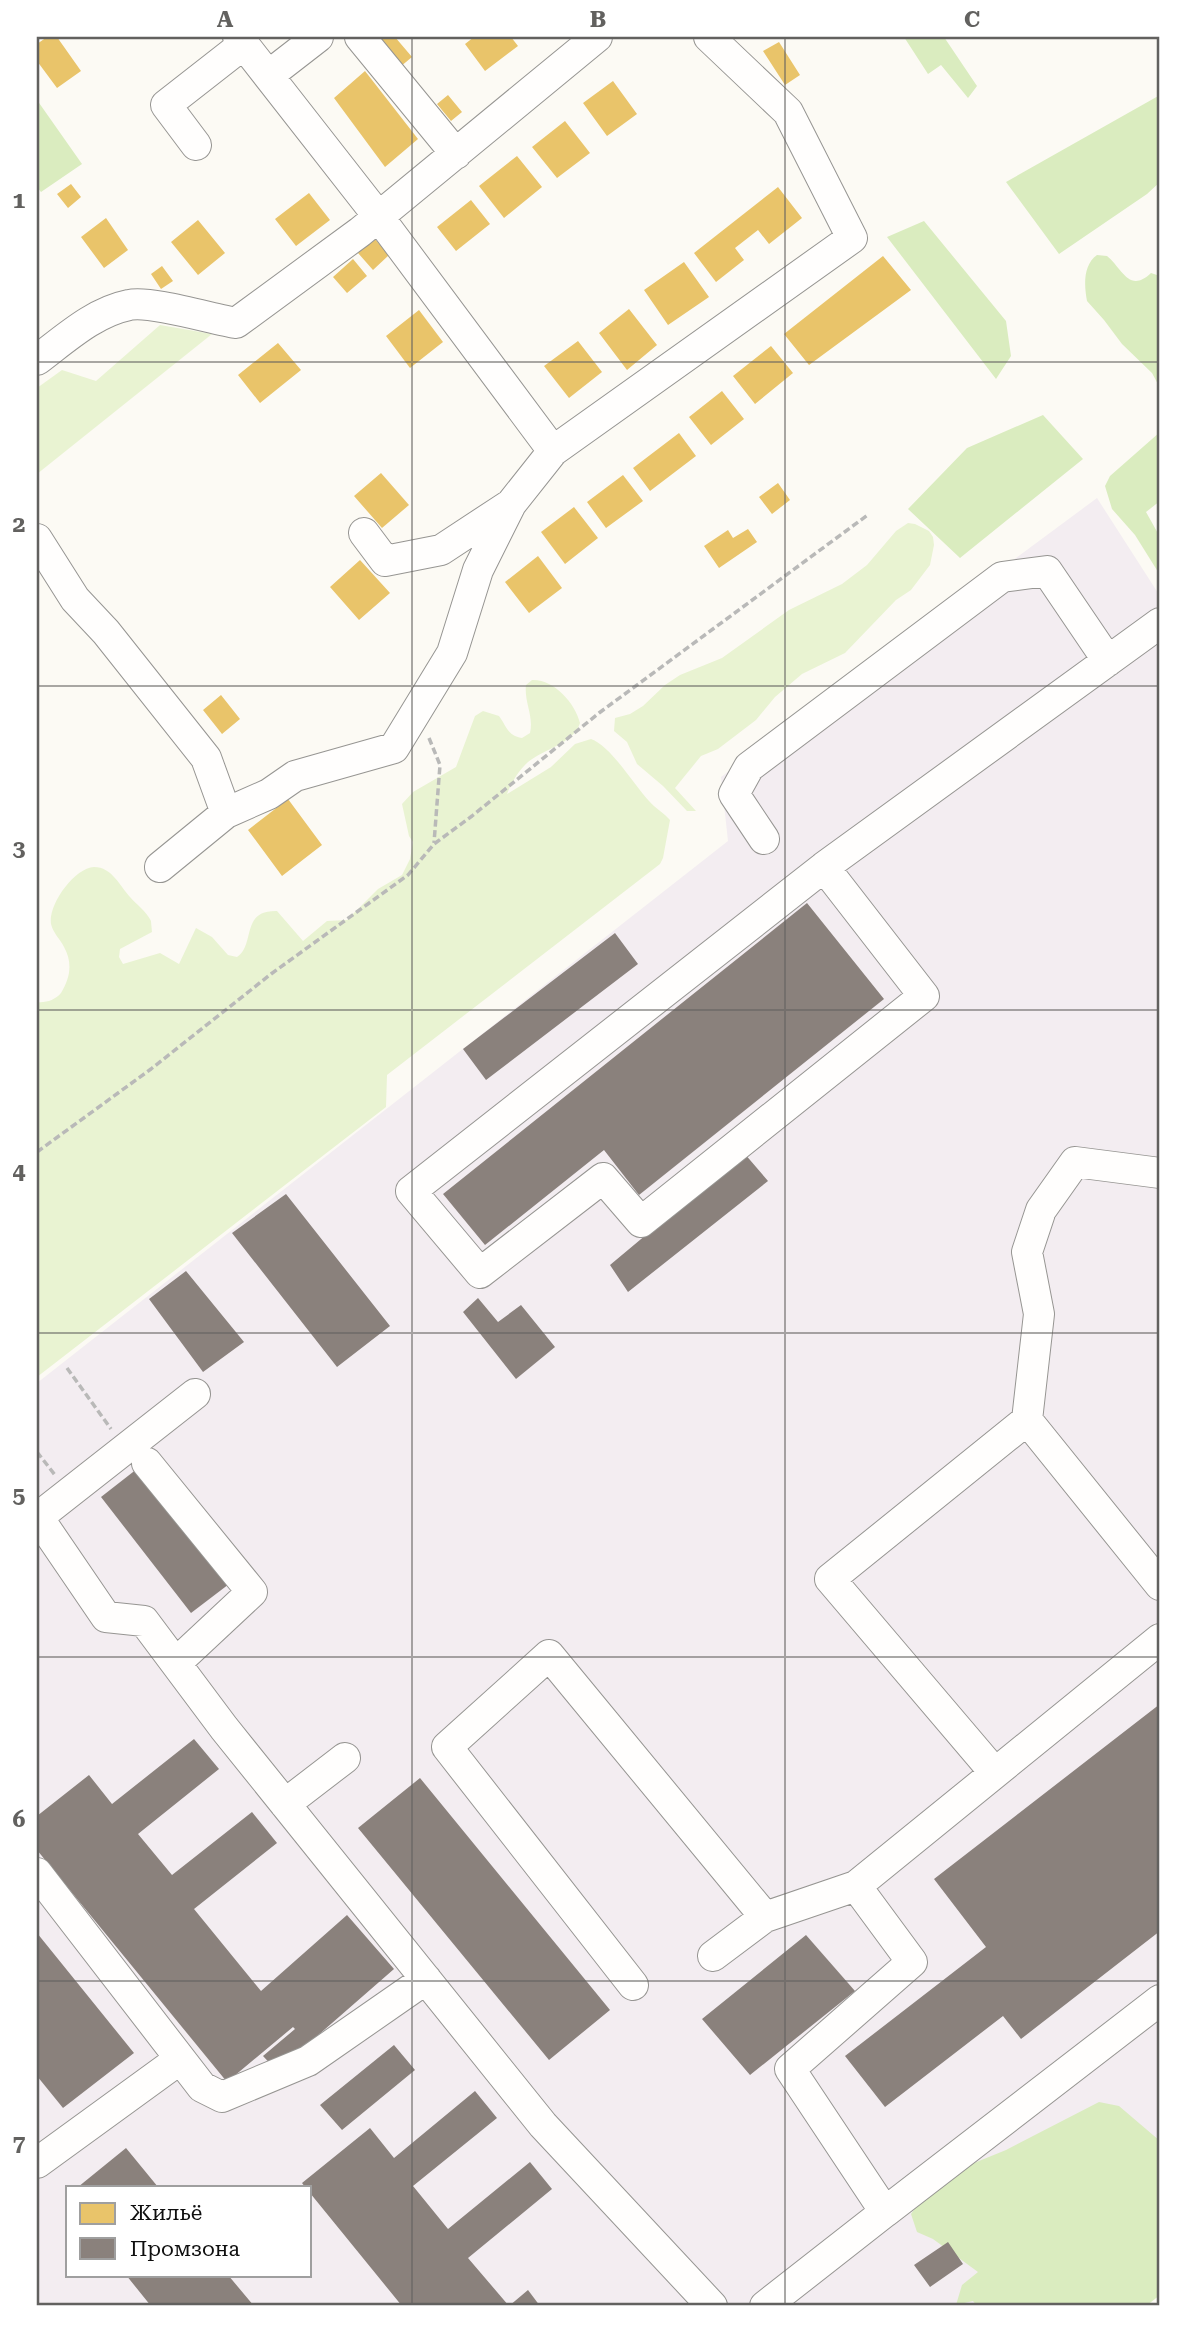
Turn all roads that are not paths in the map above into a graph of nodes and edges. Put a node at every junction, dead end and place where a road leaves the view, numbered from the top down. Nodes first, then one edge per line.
1 (318, 37) edge
2 (360, 37) edge
3 (597, 37) edge
4 (709, 37) edge
5 (241, 40) edge
6 (269, 75) junction
7 (196, 145) dead end
8 (456, 154) junction
9 (378, 216) junction
10 (37, 360) edge
11 (553, 451) junction
12 (511, 504) junction
13 (364, 533) dead end
14 (37, 539) edge
15 (1160, 623) edge
16 (1108, 661) junction
17 (226, 813) junction
18 (764, 839) dead end
19 (160, 867) dead end
20 (824, 867) junction
21 (1160, 1173) edge
22 (195, 1394) dead end
23 (1027, 1420) junction
24 (136, 1455) junction
25 (37, 1521) edge
26 (1160, 1585) edge
27 (1160, 1639) edge
28 (176, 1663) junction
29 (345, 1758) dead end
30 (995, 1773) junction
31 (285, 1804) junction
32 (37, 1873) edge
33 (856, 1886) junction
34 (765, 1917) junction
35 (713, 1956) dead end
36 (426, 1979) junction
37 (632, 1985) dead end
38 (1160, 2000) edge
39 (180, 2059) junction
40 (37, 2163) edge
41 (885, 2212) junction
42 (712, 2306) edge
43 (765, 2306) edge

1 - 6 street
2 - 8 street
3 - 8 street
4 - 11 street
5 - 6 street
5 - 7 street
6 - 9 street
8 - 9 street
9 - 10 street
9 - 11 street
11 - 12 street
12 - 13 street
12 - 17 street
14 - 17 street
15 - 16 street
16 - 18 street
16 - 20 street
17 - 19 street
20 - 20 street
21 - 23 street
22 - 24 street
23 - 26 street
23 - 30 street
24 - 25 street
24 - 28 street
25 - 28 street
27 - 30 street
28 - 31 street
29 - 31 street
30 - 33 street
31 - 36 street
32 - 39 street
33 - 34 street
33 - 41 street
34 - 35 street
34 - 37 street
36 - 39 street
36 - 42 street
38 - 41 street
39 - 40 street
41 - 43 street

